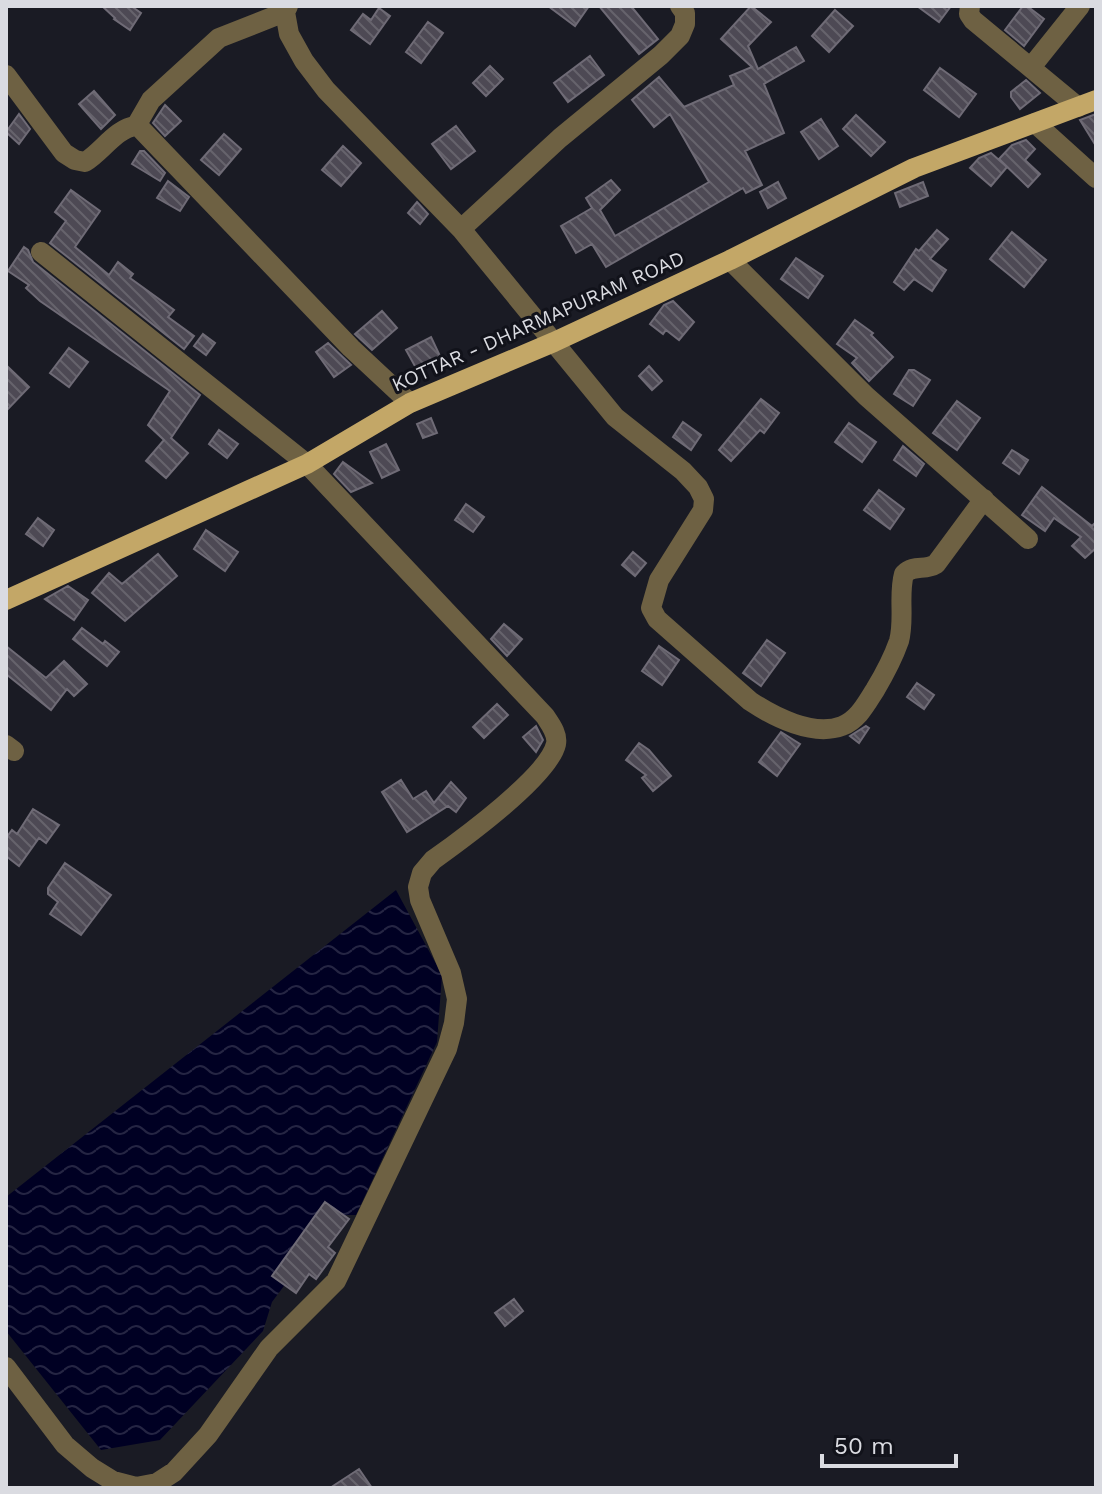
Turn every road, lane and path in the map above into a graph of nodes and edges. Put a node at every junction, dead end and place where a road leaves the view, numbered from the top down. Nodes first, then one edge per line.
1 (680, 6) edge
2 (970, 6) edge
3 (1080, 6) edge
4 (287, 9) edge
5 (1032, 66) junction
6 (6, 75) edge
7 (1087, 103) edge
8 (1035, 123) junction
9 (136, 126) junction
10 (1096, 178) edge
11 (461, 229) junction
12 (41, 252) dead end
13 (730, 260) junction
14 (554, 342) junction
15 (410, 403) junction
16 (307, 464) junction
17 (984, 499) junction
18 (1028, 539) dead end
19 (6, 600) edge
20 (6, 1367) edge
21 (158, 1485) edge

1 - 11 street
2 - 5 street
3 - 5 street
4 - 9 street
4 - 11 street
5 - 7 street
6 - 9 street
7 - 8 main road, KOTTAR - DHARMAPURAM ROAD
8 - 10 street
8 - 13 main road, KOTTAR - DHARMAPURAM ROAD
9 - 15 street
11 - 14 street
12 - 16 street
13 - 14 main road, KOTTAR - DHARMAPURAM ROAD
13 - 17 street
14 - 15 main road, KOTTAR - DHARMAPURAM ROAD
14 - 17 street
15 - 16 main road, KOTTAR - DHARMAPURAM ROAD
16 - 19 main road, KOTTAR - DHARMAPURAM ROAD
16 - 21 street
17 - 18 street
20 - 21 street

